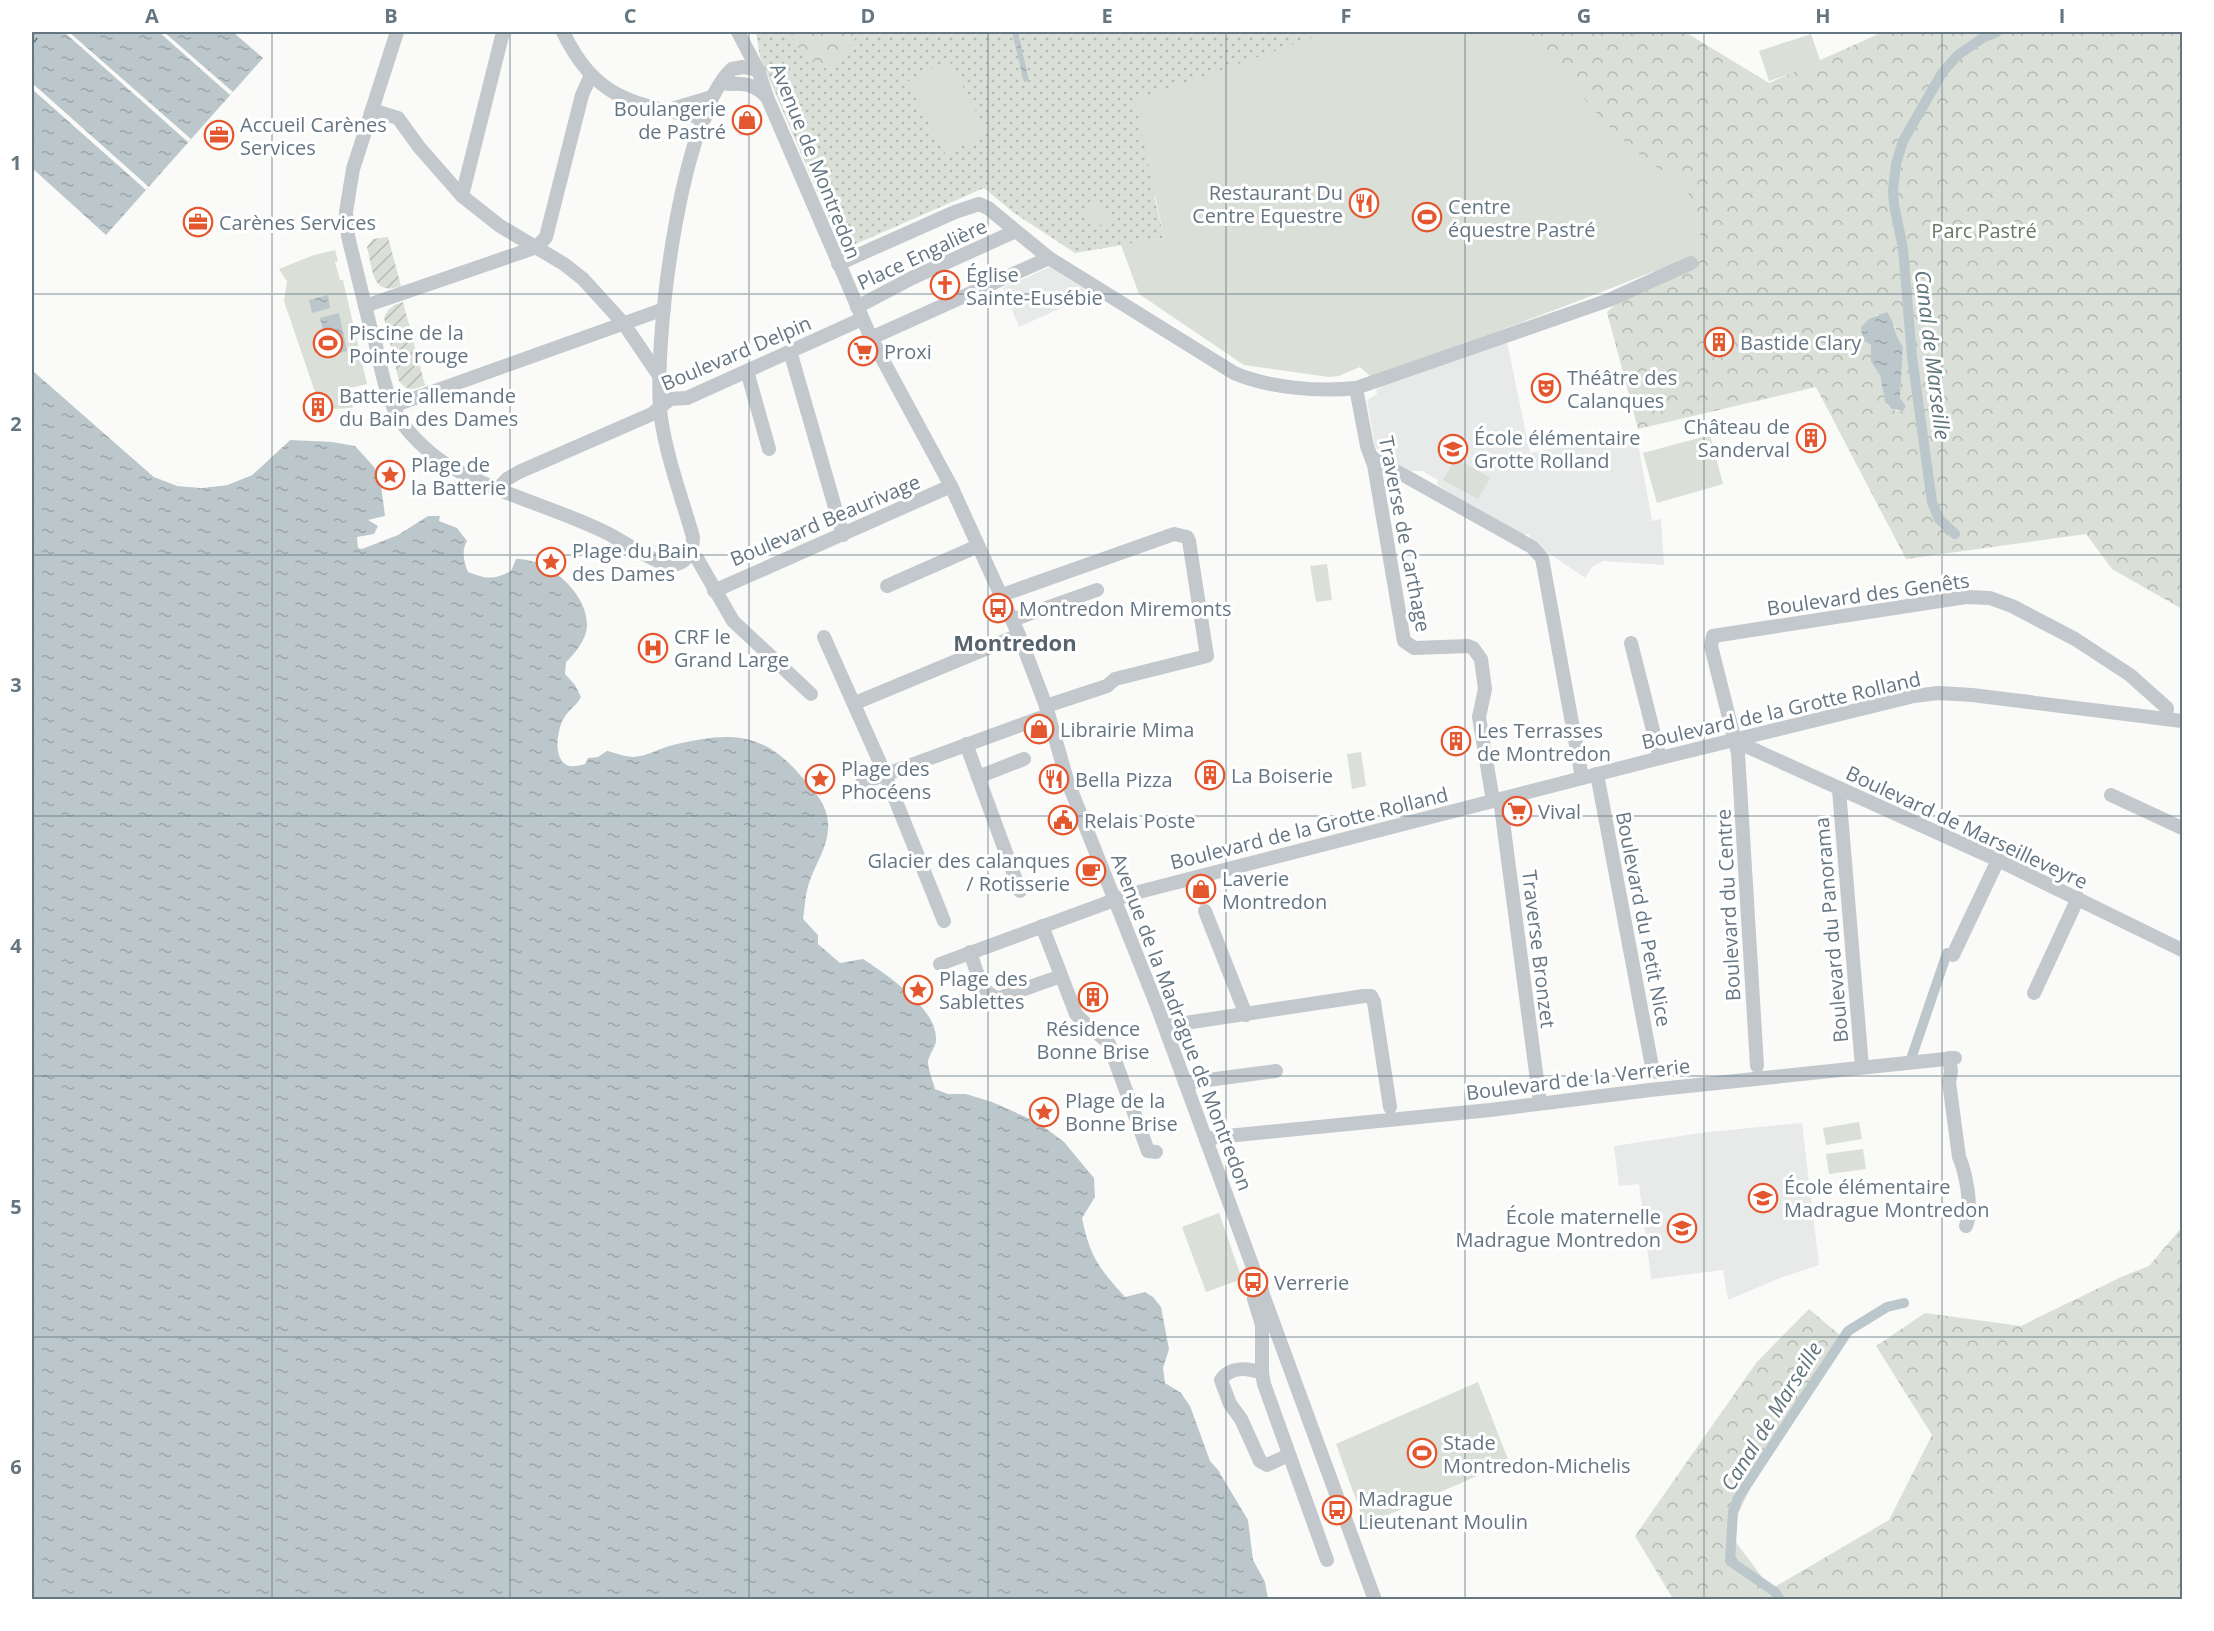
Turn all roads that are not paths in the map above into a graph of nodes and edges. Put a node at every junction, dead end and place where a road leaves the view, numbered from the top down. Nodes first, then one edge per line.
1 (397, 32) edge
2 (503, 32) edge
3 (563, 32) edge
4 (739, 34) edge
5 (737, 67) junction
6 (758, 70) junction
7 (591, 75) junction
8 (728, 84) junction
9 (712, 97) junction
10 (767, 97) junction
11 (372, 110) junction
12 (670, 110) junction
13 (705, 118) junction
14 (462, 196) junction
15 (1016, 231) junction
16 (537, 247) junction
17 (1049, 258) junction
18 (1691, 263) dead end
19 (838, 264) junction
20 (379, 302) junction
21 (365, 306) junction
22 (664, 309) junction
23 (859, 313) junction
24 (624, 324) junction
25 (374, 337) junction
26 (871, 338) junction
27 (790, 351) junction
28 (747, 371) junction
29 (660, 377) junction
30 (1356, 388) junction
31 (393, 406) junction
32 (661, 407) junction
33 (769, 449) dead end
34 (1373, 458) junction
35 (951, 486) junction
36 (498, 489) junction
37 (843, 535) junction
38 (978, 546) junction
39 (691, 554) junction
40 (887, 586) dead end
41 (1097, 590) dead end
42 (714, 591) junction
43 (1002, 595) junction
44 (1012, 620) junction
45 (1019, 635) junction
46 (824, 637) dead end
47 (1631, 644) dead end
48 (811, 694) dead end
49 (860, 701) dead end
50 (1047, 710) junction
51 (2166, 719) junction
52 (2182, 721) edge
53 (1735, 741) junction
54 (966, 744) junction
55 (1660, 758) junction
56 (1024, 759) dead end
57 (885, 774) junction
58 (1597, 774) junction
59 (978, 777) junction
60 (1582, 778) junction
61 (862, 783) dead end
62 (1839, 790) junction
63 (2111, 795) dead end
64 (1496, 800) junction
65 (2182, 828) edge
66 (1998, 860) junction
67 (1020, 891) dead end
68 (2078, 898) junction
69 (1115, 899) junction
70 (1205, 911) dead end
71 (944, 921) dead end
72 (1042, 926) junction
73 (2182, 950) edge
74 (970, 952) junction
75 (1953, 955) dead end
76 (940, 964) dead end
77 (1061, 976) junction
78 (2034, 993) dead end
79 (1246, 1015) junction
80 (1165, 1026) junction
81 (1757, 1066) dead end
82 (1862, 1067) junction
83 (1276, 1071) dead end
84 (1653, 1071) dead end
85 (1185, 1083) junction
86 (1540, 1103) junction
87 (1390, 1107) dead end
88 (1206, 1140) junction
89 (1156, 1152) dead end
90 (1966, 1226) dead end
91 (1262, 1290) junction
92 (1262, 1373) junction
93 (1289, 1455) junction
94 (1327, 1560) dead end
95 (1375, 1599) edge

1 - 11 street
2 - 14 street
3 - 7 street
4 - 5 street
4 - 6 street, Avenue de Montredon
5 - 6 street
5 - 8 street
5 - 9 street
6 - 10 street, Avenue de Montredon
7 - 12 street
7 - 16 street
8 - 10 street
8 - 13 street
9 - 12 street
9 - 13 street
10 - 19 street, Avenue de Montredon
11 - 14 street
11 - 21 street
12 - 13 street
13 - 22 street
14 - 16 street
15 - 17 street
15 - 19 street
15 - 23 street, Place Engalière
16 - 20 street
16 - 24 street
17 - 26 street
17 - 30 street
18 - 30 street
19 - 23 street, Avenue de Montredon
20 - 21 street
20 - 25 street
21 - 25 street
22 - 24 street
22 - 29 street
23 - 26 street, Place Engalière
23 - 27 street, Boulevard Delpin
24 - 29 street
24 - 31 street
25 - 31 street
26 - 35 street, Avenue de la Madrague de Montredon
27 - 28 street, Boulevard Delpin
27 - 37 street
28 - 32 street, Boulevard Delpin
28 - 33 street
29 - 32 street
30 - 34 street, Traverse de Carthage
31 - 36 street
32 - 36 street, Boulevard Delpin
32 - 39 street
34 - 60 street
34 - 64 street, Traverse de Carthage
35 - 37 street, Boulevard Beaurivage
35 - 38 street, Avenue de la Madrague de Montredon
36 - 39 street
37 - 42 street, Boulevard Beaurivage
38 - 40 street
38 - 43 street, Avenue de la Madrague de Montredon
39 - 42 street
41 - 44 street
42 - 48 street
43 - 44 street, Avenue de la Madrague de Montredon
43 - 50 street
44 - 45 street, Avenue de la Madrague de Montredon
45 - 49 street
45 - 50 street, Avenue de la Madrague de Montredon
46 - 57 street
47 - 55 street
50 - 54 street
50 - 69 street, Avenue de la Madrague de Montredon
51 - 52 street, Boulevard de la Grotte Rolland
51 - 53 street, Boulevard de la Grotte Rolland
51 - 53 street, Boulevard des Genêts
53 - 55 street, Boulevard de la Grotte Rolland
53 - 62 street, Boulevard de Marseilleveyre
53 - 81 street, Boulevard du Centre
54 - 57 street
54 - 59 street
55 - 58 street, Boulevard de la Grotte Rolland
56 - 59 street
57 - 61 street
57 - 71 street
58 - 60 street, Boulevard de la Grotte Rolland
58 - 84 street, Boulevard du Petit Nice
59 - 67 street
60 - 64 street, Boulevard de la Grotte Rolland
62 - 66 street, Boulevard de Marseilleveyre
62 - 82 street, Boulevard du Panorama
63 - 65 street
64 - 69 street, Boulevard de la Grotte Rolland
64 - 86 street, Traverse Bronzet
66 - 68 street, Boulevard de Marseilleveyre
66 - 75 street
68 - 73 street, Boulevard de Marseilleveyre
68 - 78 street
69 - 72 street, Boulevard de la Grotte Rolland
69 - 80 street, Avenue de la Madrague de Montredon
70 - 79 street
72 - 74 street, Boulevard de la Grotte Rolland
72 - 77 street
74 - 76 street, Boulevard de la Grotte Rolland
74 - 77 street
77 - 89 street
79 - 80 street
79 - 87 street
80 - 85 street, Avenue de la Madrague de Montredon
82 - 86 street, Boulevard de la Verrerie
82 - 90 street, Boulevard de la Verrerie
83 - 85 street
85 - 88 street, Avenue de la Madrague de Montredon
86 - 88 street, Boulevard de la Verrerie
88 - 91 street, Avenue de la Madrague de Montredon
91 - 92 street
91 - 95 street, Avenue de la Madrague de Montredon
92 - 93 street
92 - 93 street
93 - 94 street

